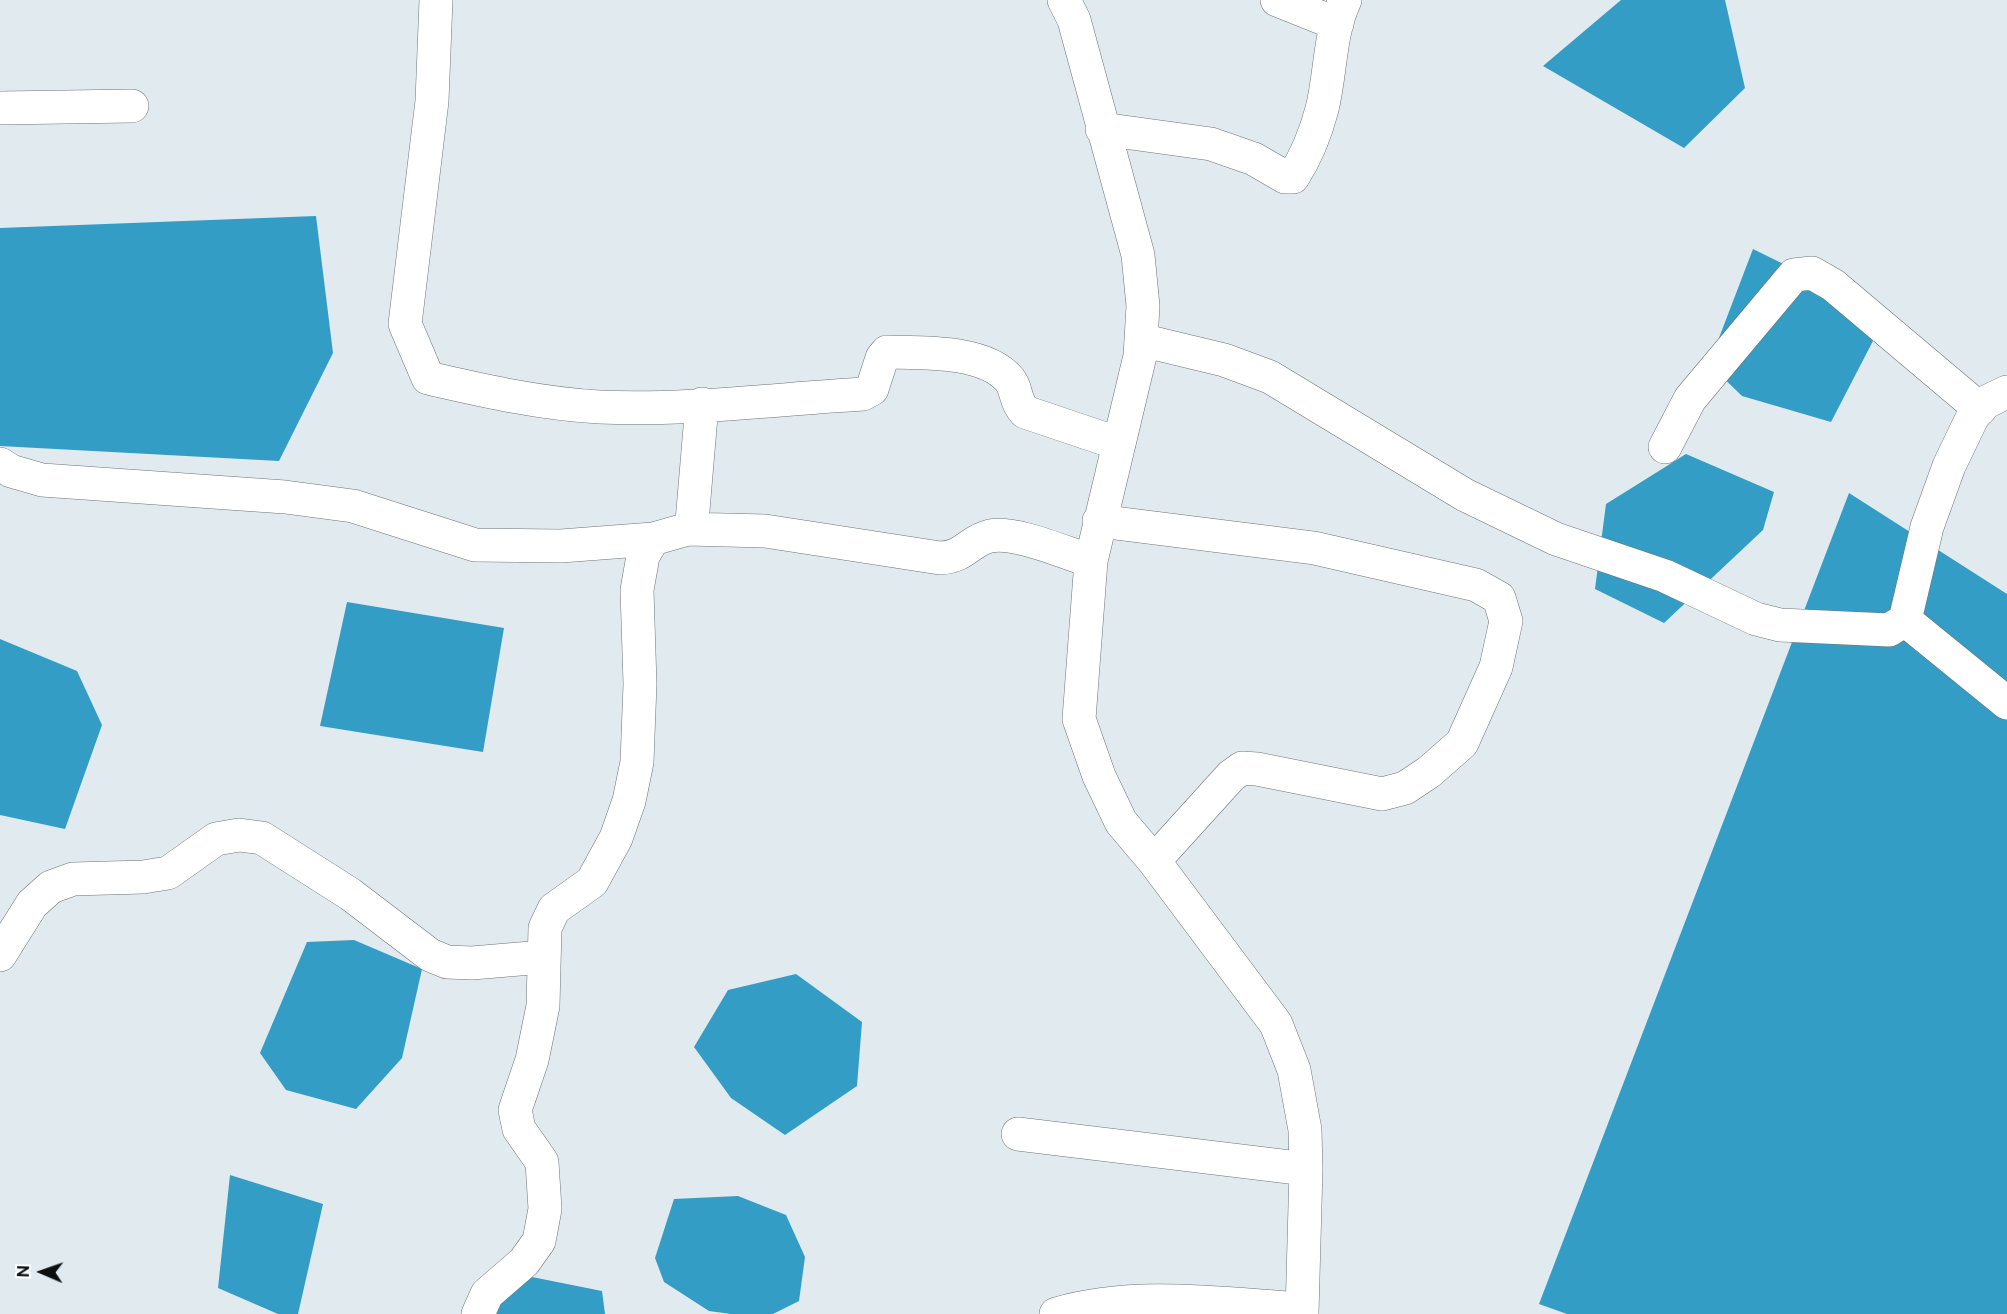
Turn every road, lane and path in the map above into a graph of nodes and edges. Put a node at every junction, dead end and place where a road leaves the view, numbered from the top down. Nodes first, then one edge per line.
1 (436, 0) edge
2 (1064, 0) edge
3 (1277, 0) edge
4 (1341, 12) edge
5 (132, 106) dead end
6 (0, 108) edge
7 (1102, 129) junction
8 (1141, 340) junction
9 (1993, 400) edge
10 (702, 404) junction
11 (1117, 443) junction
12 (1665, 447) dead end
13 (0, 464) edge
14 (1100, 521) junction
15 (687, 529) junction
16 (653, 539) junction
17 (1091, 561) junction
18 (1905, 620) junction
19 (2007, 703) edge
20 (1154, 861) junction
21 (0, 955) edge
22 (543, 957) junction
23 (1018, 1134) dead end
24 (1306, 1169) junction
25 (1302, 1312) edge
26 (478, 1314) edge
27 (1056, 1314) edge

1 - 10 street
2 - 7 street
3 - 4 street
4 - 7 street
5 - 6 street
7 - 8 street
8 - 11 street
8 - 18 street
9 - 12 street
9 - 18 street
10 - 11 street
10 - 15 street
11 - 14 street
13 - 16 street
14 - 17 street
14 - 20 street
15 - 16 street
15 - 17 street
16 - 22 street
17 - 20 street
18 - 19 street
20 - 24 street
21 - 22 street
22 - 26 street
23 - 24 street
24 - 25 street
25 - 27 street

